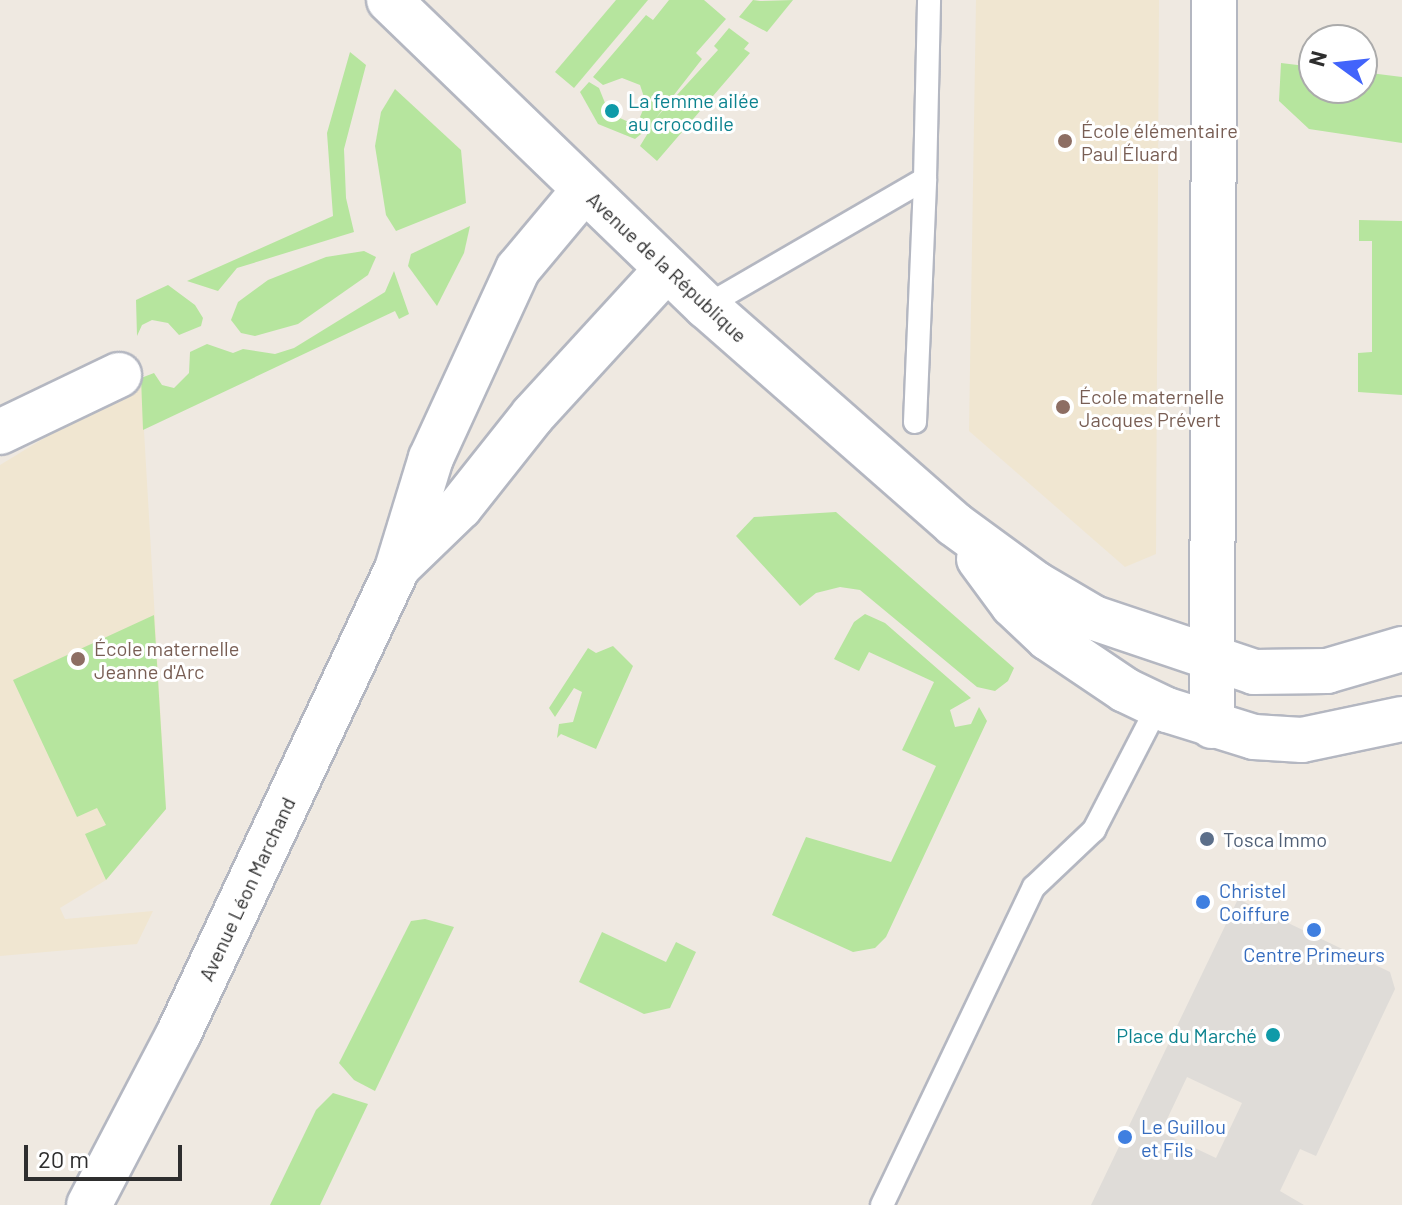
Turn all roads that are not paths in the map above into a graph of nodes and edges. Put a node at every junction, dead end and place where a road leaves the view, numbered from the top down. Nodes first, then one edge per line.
1 (389, 0) edge
2 (929, 0) edge
3 (1214, 0) edge
4 (925, 179) junction
5 (584, 190) junction
6 (667, 269) junction
7 (706, 306) junction
8 (119, 375) dead end
9 (915, 422) dead end
10 (0, 432) edge
11 (954, 524) junction
12 (397, 569) junction
13 (1402, 649) edge
14 (1213, 660) junction
15 (1158, 706) junction
16 (1402, 719) edge
17 (1212, 726) junction
18 (89, 1205) edge
19 (882, 1205) edge

1 - 5 main road, Avenue de la République
2 - 4 lane
3 - 14 main road
4 - 7 lane
4 - 9 lane
5 - 6 main road, Avenue de la République
5 - 12 main road, Avenue Léon Marchand
6 - 7 main road, Avenue de la République
6 - 12 main road, Avenue Léon Marchand
7 - 11 main road, Avenue de la République
8 - 10 main road
11 - 14 main road, Avenue de la République
11 - 15 main road, Avenue de la République
12 - 18 main road, Avenue Léon Marchand
13 - 14 main road, Avenue de la République
14 - 17 main road
15 - 17 main road, Avenue de la République
15 - 19 lane
16 - 17 main road, Avenue de la République

